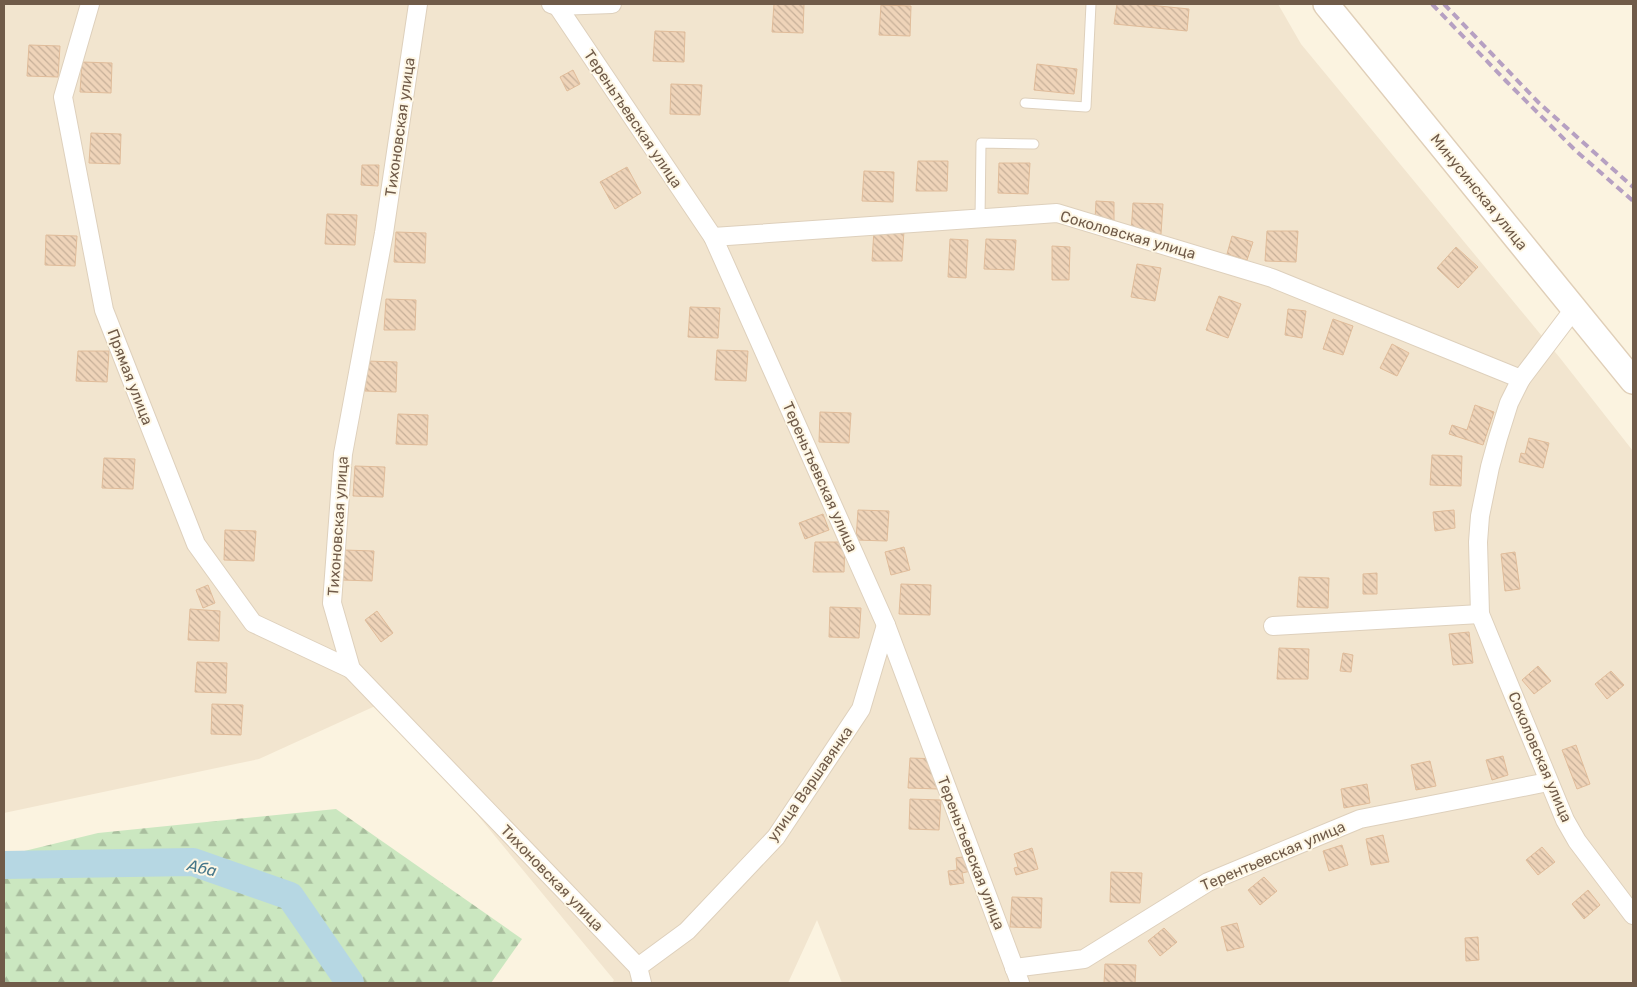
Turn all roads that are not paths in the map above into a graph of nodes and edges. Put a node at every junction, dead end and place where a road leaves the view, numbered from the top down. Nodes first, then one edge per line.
1 (90, 4) edge
2 (418, 4) edge
3 (555, 4) edge
4 (612, 4) edge
5 (1091, 4) edge
6 (1326, 4) edge
7 (1025, 103) dead end
8 (1034, 144) dead end
9 (980, 219) junction
10 (713, 237) junction
11 (1574, 309) junction
12 (1521, 379) junction
13 (1633, 380) edge
14 (1480, 614) junction
15 (886, 625) junction
16 (1273, 626) dead end
17 (351, 669) junction
18 (1548, 782) junction
19 (1633, 915) edge
20 (640, 975) edge
21 (1017, 976) edge

1 - 17 street, Прямая улица
2 - 17 street, Тихоновская улица
3 - 4 street
3 - 10 street, Тереньтьевская улица
5 - 7 lane
6 - 11 main road, Минусинская улица
8 - 9 lane
9 - 10 street, Соколовская улица
9 - 12 street, Соколовская улица
10 - 15 street, Тереньтьевская улица
11 - 12 street, Соколовская улица
11 - 13 main road, Минусинская улица
12 - 14 street, Соколовская улица
14 - 16 street
14 - 18 street, Соколовская улица
15 - 20 street, улица Варшавянка
15 - 21 street, Тереньтьевская улица
17 - 20 street, Тихоновская улица
18 - 19 street, Соколовская улица
18 - 21 street, Терентьевская улица

